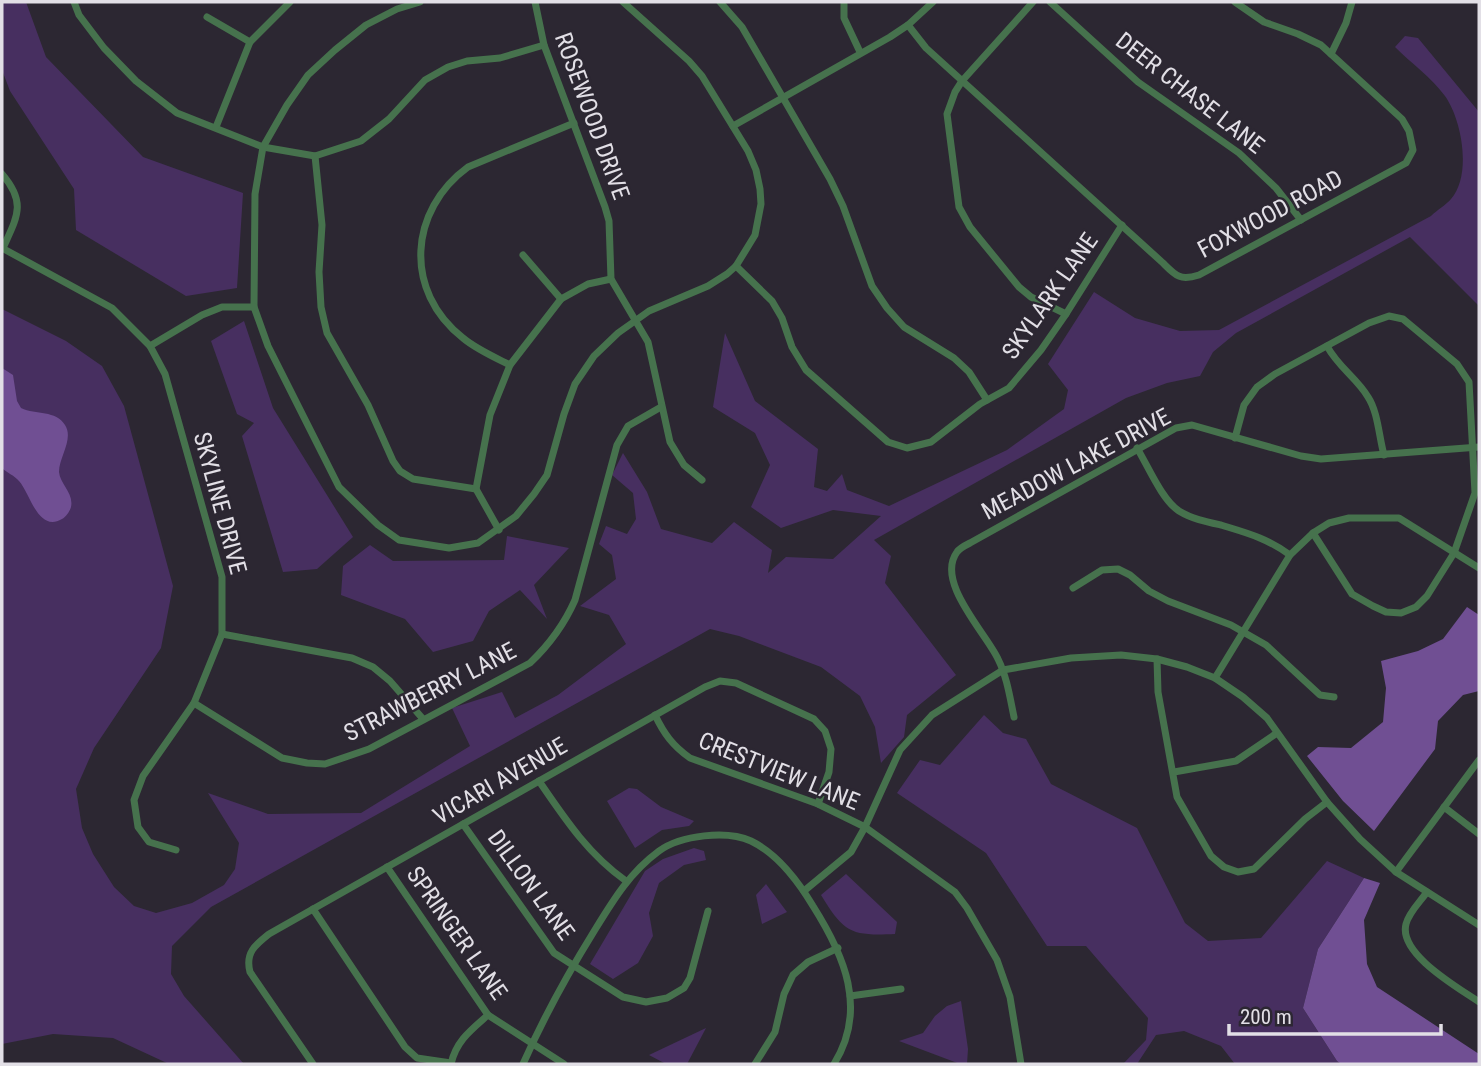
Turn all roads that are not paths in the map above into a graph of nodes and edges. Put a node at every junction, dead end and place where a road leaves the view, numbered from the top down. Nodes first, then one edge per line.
1 (74, 2) edge
2 (290, 2) edge
3 (420, 2) edge
4 (535, 2) edge
5 (623, 2) edge
6 (720, 2) edge
7 (933, 2) edge
8 (1033, 2) edge
9 (1050, 2) edge
10 (1235, 2) edge
11 (1352, 2) edge
12 (844, 4) dead end
13 (207, 17) dead end
14 (908, 25) junction
15 (250, 42) junction
16 (544, 45) junction
17 (860, 52) junction
18 (1331, 54) junction
19 (962, 81) junction
20 (782, 99) junction
21 (574, 123) junction
22 (733, 126) junction
23 (216, 127) junction
24 (263, 147) junction
25 (315, 156) junction
26 (2, 174) edge
27 (1301, 220) junction
28 (1122, 225) junction
29 (2, 248) edge
30 (523, 256) dead end
31 (736, 266) junction
32 (611, 279) junction
33 (561, 299) junction
34 (254, 307) junction
35 (1066, 314) junction
36 (635, 321) junction
37 (150, 346) junction
38 (1326, 346) junction
39 (510, 365) junction
40 (987, 400) junction
41 (661, 407) junction
42 (1235, 438) junction
43 (1477, 447) edge
44 (1137, 449) junction
45 (1384, 455) junction
46 (702, 480) dead end
47 (476, 489) junction
48 (499, 530) junction
49 (1313, 533) junction
50 (1454, 553) junction
51 (1290, 555) junction
52 (1479, 568) edge
53 (1073, 588) dead end
54 (1242, 631) junction
55 (222, 634) junction
56 (1157, 659) junction
57 (1003, 670) junction
58 (1215, 678) junction
59 (1334, 697) dead end
60 (194, 703) junction
61 (654, 715) junction
62 (1014, 717) dead end
63 (423, 719) junction
64 (1277, 733) junction
65 (1479, 760) edge
66 (1174, 772) junction
67 (539, 781) junction
68 (1327, 802) junction
69 (818, 804) junction
70 (1444, 807) junction
71 (463, 824) junction
72 (865, 827) junction
73 (1479, 834) edge
74 (176, 850) dead end
75 (387, 867) junction
76 (1396, 872) junction
77 (626, 881) junction
78 (804, 891) junction
79 (1427, 892) junction
80 (313, 909) junction
81 (708, 911) dead end
82 (1479, 925) edge
83 (838, 948) junction
84 (572, 967) junction
85 (901, 989) dead end
86 (850, 996) junction
87 (1479, 1002) edge
88 (488, 1015) junction
89 (531, 1045) junction
90 (451, 1063) edge
91 (836, 1063) edge
92 (313, 1064) edge
93 (523, 1064) edge
94 (564, 1064) edge
95 (755, 1064) edge
96 (1021, 1064) edge

1 - 23 street
2 - 15 street
3 - 24 street
4 - 16 street, ROSEWOOD DRIVE
5 - 22 street
6 - 20 street
7 - 14 street
8 - 19 street
9 - 27 street, DEER CHASE LANE
10 - 18 street, FOXWOOD ROAD
11 - 18 street
12 - 17 street
13 - 15 street
14 - 17 street
14 - 19 street, FOXWOOD ROAD
15 - 23 street
16 - 21 street, ROSEWOOD DRIVE
16 - 25 street
17 - 20 street
18 - 27 street, FOXWOOD ROAD
19 - 28 street, FOXWOOD ROAD
19 - 35 street
20 - 22 street
20 - 40 street
21 - 32 street, ROSEWOOD DRIVE
21 - 39 street
22 - 31 street
23 - 24 street
24 - 25 street
24 - 34 street
25 - 47 street
26 - 29 street
27 - 28 street, FOXWOOD ROAD
28 - 35 street, SKYLARK LANE
29 - 37 street, SKYLINE DRIVE
30 - 33 street
31 - 36 street
31 - 40 street, SKYLARK LANE
32 - 33 street
32 - 36 street, ROSEWOOD DRIVE
33 - 39 street
34 - 37 street
34 - 48 street
35 - 40 street, SKYLARK LANE
36 - 41 street, ROSEWOOD DRIVE
36 - 48 street
37 - 55 street, SKYLINE DRIVE
38 - 42 street
38 - 43 street
38 - 45 street
39 - 47 street
41 - 46 street, ROSEWOOD DRIVE
41 - 63 street, STRAWBERRY LANE
42 - 44 street, MEADOW LAKE DRIVE
42 - 45 street, MEADOW LAKE DRIVE
43 - 45 street, MEADOW LAKE DRIVE
43 - 50 street
44 - 51 street
44 - 57 street, MEADOW LAKE DRIVE
47 - 48 street
49 - 50 street
49 - 50 street
49 - 51 street
50 - 52 street
51 - 54 street
53 - 54 street
54 - 58 street
54 - 59 street
55 - 60 street, SKYLINE DRIVE
55 - 63 street
56 - 57 street
56 - 58 street
56 - 66 street
57 - 62 street, MEADOW LAKE DRIVE
57 - 72 street
58 - 64 street
60 - 63 street, STRAWBERRY LANE
60 - 74 street, SKYLINE DRIVE
61 - 67 street, VICARI AVENUE
61 - 69 street, CRESTVIEW LANE
61 - 69 street, VICARI AVENUE
64 - 66 street
64 - 68 street
65 - 70 street
66 - 68 street
67 - 71 street, VICARI AVENUE
67 - 77 street
68 - 76 street
69 - 72 street, CRESTVIEW LANE
70 - 73 street
70 - 76 street
71 - 75 street, VICARI AVENUE
71 - 84 street, DILLON LANE
72 - 78 street
72 - 96 street, CRESTVIEW LANE
75 - 80 street, VICARI AVENUE
75 - 88 street, SPRINGER LANE
76 - 79 street
77 - 78 street
77 - 84 street
78 - 83 street
79 - 82 street
79 - 87 street
80 - 90 street
80 - 92 street, VICARI AVENUE
81 - 84 street, DILLON LANE
83 - 86 street
83 - 95 street
84 - 89 street
85 - 86 street
86 - 91 street
88 - 89 street, SPRINGER LANE
88 - 90 street
89 - 93 street
89 - 94 street, SPRINGER LANE

